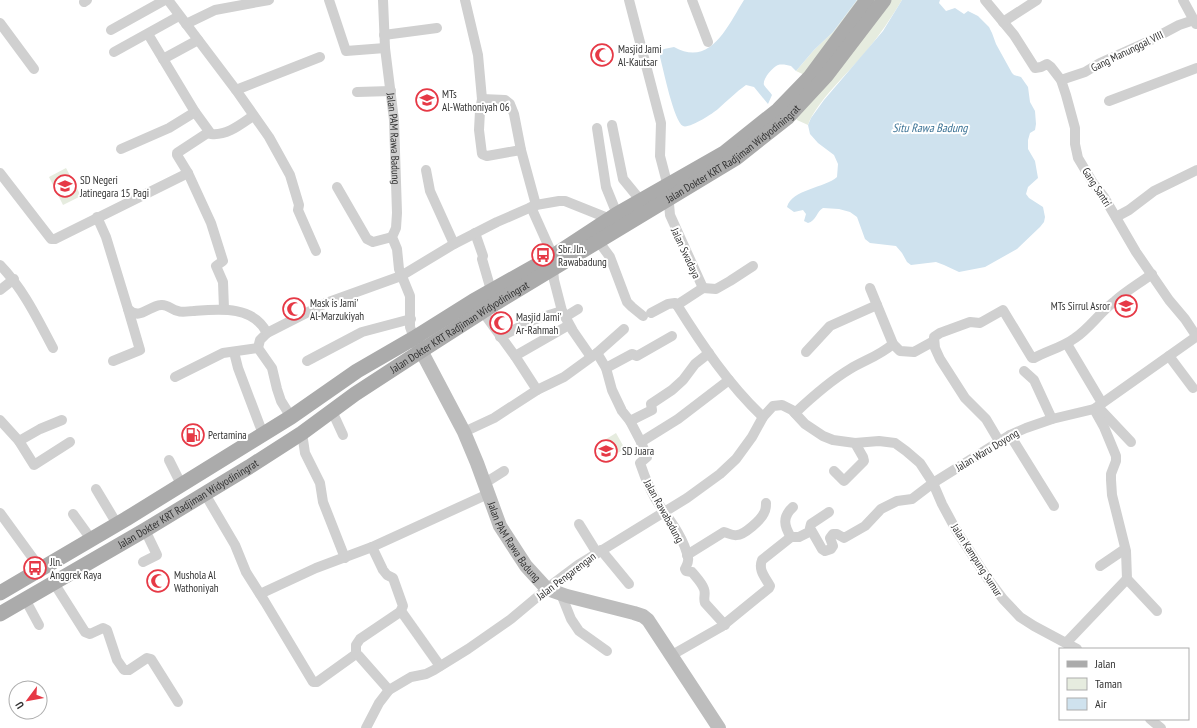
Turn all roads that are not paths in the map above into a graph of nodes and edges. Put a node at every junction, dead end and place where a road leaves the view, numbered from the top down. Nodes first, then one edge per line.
1 (166, 0) edge
2 (269, 0) edge
3 (329, 0) edge
4 (383, 0) edge
5 (465, 0) edge
6 (629, 0) edge
7 (692, 0) edge
8 (867, 0) edge
9 (884, 0) edge
10 (984, 0) edge
11 (1038, 0) edge
12 (1183, 0) edge
13 (233, 3) edge
14 (183, 20) junction
15 (1003, 22) junction
16 (1195, 23) edge
17 (2, 26) edge
18 (437, 28) dead end
19 (111, 30) dead end
20 (148, 34) junction
21 (384, 35) junction
22 (198, 40) junction
23 (708, 42) dead end
24 (385, 48) junction
25 (114, 52) dead end
26 (320, 57) dead end
27 (163, 59) junction
28 (34, 68) dead end
29 (1197, 68) edge
30 (1061, 80) junction
31 (236, 90) junction
32 (391, 91) junction
33 (357, 92) dead end
34 (482, 99) junction
35 (1109, 101) dead end
36 (195, 112) junction
37 (253, 116) junction
38 (612, 125) dead end
39 (597, 128) dead end
40 (209, 132) junction
41 (121, 149) dead end
42 (521, 150) junction
43 (426, 170) dead end
44 (1197, 170) edge
45 (0, 173) edge
46 (188, 173) junction
47 (337, 187) dead end
48 (669, 192) junction
49 (641, 201) junction
50 (534, 206) junction
51 (97, 217) junction
52 (613, 217) junction
53 (1116, 218) junction
54 (475, 233) junction
55 (392, 237) junction
56 (599, 242) junction
57 (454, 244) junction
58 (316, 251) dead end
59 (553, 263) junction
60 (0, 265) edge
61 (753, 266) dead end
62 (1152, 274) junction
63 (401, 276) junction
64 (14, 279) junction
65 (703, 288) junction
66 (870, 288) dead end
67 (0, 290) edge
68 (491, 290) junction
69 (677, 305) junction
70 (877, 305) junction
71 (128, 309) junction
72 (224, 309) junction
73 (578, 309) dead end
74 (483, 312) junction
75 (565, 318) junction
76 (410, 319) junction
77 (624, 329) dead end
78 (267, 333) junction
79 (672, 336) dead end
80 (1197, 336) edge
81 (500, 337) junction
82 (934, 342) junction
83 (417, 344) junction
84 (893, 344) junction
85 (1067, 344) junction
86 (53, 348) dead end
87 (258, 348) junction
88 (234, 352) junction
89 (806, 352) dead end
90 (709, 353) junction
91 (594, 355) junction
92 (516, 356) junction
93 (1169, 356) junction
94 (113, 361) dead end
95 (307, 361) dead end
96 (606, 368) junction
97 (1024, 371) dead end
98 (175, 377) dead end
99 (729, 380) junction
100 (1193, 388) dead end
101 (537, 390) junction
102 (1098, 406) junction
103 (332, 411) junction
104 (795, 413) junction
105 (291, 417) junction
106 (763, 417) junction
107 (1052, 419) junction
108 (0, 420) edge
109 (62, 420) dead end
110 (630, 422) junction
111 (464, 432) junction
112 (302, 433) junction
113 (263, 434) junction
114 (343, 434) dead end
115 (1010, 435) junction
116 (19, 441) junction
117 (999, 441) junction
118 (70, 442) dead end
119 (641, 442) junction
120 (1131, 442) dead end
121 (855, 443) junction
122 (169, 460) dead end
123 (504, 471) dead end
124 (834, 471) dead end
125 (933, 483) junction
126 (181, 484) junction
127 (96, 489) dead end
128 (486, 489) junction
129 (205, 494) junction
130 (766, 503) dead end
131 (1054, 506) dead end
132 (792, 507) dead end
133 (664, 511) junction
134 (829, 512) dead end
135 (0, 513) edge
136 (73, 514) dead end
137 (116, 524) junction
138 (579, 524) dead end
139 (145, 530) junction
140 (811, 531) junction
141 (791, 537) junction
142 (91, 539) junction
143 (372, 547) junction
144 (1125, 549) junction
145 (599, 551) junction
146 (688, 555) junction
147 (345, 558) junction
148 (143, 562) dead end
149 (1100, 566) dead end
150 (40, 568) junction
151 (1127, 579) junction
152 (54, 583) junction
153 (629, 584) dead end
154 (548, 589) junction
155 (0, 593) edge
156 (260, 594) junction
157 (561, 594) junction
158 (25, 599) junction
159 (401, 611) junction
160 (1156, 612) dead end
161 (0, 614) edge
162 (39, 625) dead end
163 (725, 625) junction
164 (1066, 643) junction
165 (1075, 648) edge
166 (607, 651) dead end
167 (356, 654) junction
168 (672, 654) junction
169 (440, 666) junction
170 (388, 690) junction
171 (178, 702) dead end
172 (1151, 720) edge
173 (366, 728) edge
174 (719, 728) edge
175 (1161, 728) edge

1 - 14 street
1 - 19 street
2 - 13 street
3 - 24 street
4 - 21 street, Jalan PAM Rawa Badung
5 - 34 street
6 - 48 street
7 - 23 street
8 - 48 main road, Jalan Dokter KRT Radjiman Widyodiningrat
9 - 48 main road, Jalan Dokter KRT Radjiman Widyodiningrat
10 - 15 street
11 - 15 street
12 - 16 street
13 - 14 street
14 - 20 street
14 - 22 street
15 - 30 street, Gang Santri
16 - 30 street, Gang Manunggal VIII
17 - 28 street
18 - 21 street
20 - 25 street
20 - 27 street
21 - 24 street, Jalan PAM Rawa Badung
22 - 27 street
22 - 31 street
24 - 32 street, Jalan PAM Rawa Badung
26 - 31 street
27 - 36 street
29 - 35 street
30 - 53 street, Gang Santri
31 - 37 street
32 - 33 street
32 - 55 street, Jalan PAM Rawa Badung
34 - 42 street
34 - 42 street
36 - 40 street
36 - 41 street
37 - 40 street
37 - 58 street
38 - 49 street
39 - 52 street
40 - 46 street
42 - 50 street
43 - 57 street
44 - 53 street
45 - 51 street
46 - 51 street
46 - 72 street
47 - 55 street
48 - 49 main road, Jalan Dokter KRT Radjiman Widyodiningrat
48 - 56 main road, Jalan Dokter KRT Radjiman Widyodiningrat
48 - 65 street, Jalan Swadaya
49 - 52 main road, Jalan Dokter KRT Radjiman Widyodiningrat
50 - 52 street
50 - 54 street
50 - 59 street
51 - 71 street
52 - 59 main road, Jalan Dokter KRT Radjiman Widyodiningrat
53 - 62 street, Gang Santri
54 - 57 street
54 - 68 street
55 - 63 street, Jalan PAM Rawa Badung
56 - 59 main road, Jalan Dokter KRT Radjiman Widyodiningrat
56 - 69 street
57 - 63 street
59 - 68 main road, Jalan Dokter KRT Radjiman Widyodiningrat
59 - 74 main road, Jalan Dokter KRT Radjiman Widyodiningrat
59 - 75 street
60 - 64 street
61 - 65 street
62 - 80 street, Gang Santri
62 - 85 street
63 - 76 street, Jalan PAM Rawa Badung
63 - 78 street
64 - 67 street
64 - 86 street
65 - 69 street, Jalan Swadaya
66 - 70 street
68 - 83 main road, Jalan Dokter KRT Radjiman Widyodiningrat
69 - 90 street
70 - 84 street
70 - 89 street
71 - 72 street
71 - 94 street
72 - 78 street
73 - 75 street
74 - 81 street
74 - 83 main road, Jalan Dokter KRT Radjiman Widyodiningrat
75 - 81 street
75 - 91 street, Jalan Rawabadung
75 - 92 street
76 - 83 street, Jalan PAM Rawa Badung
76 - 95 street
77 - 91 street
78 - 87 street
79 - 96 street
80 - 93 street, Jalan Waru Doyong
81 - 92 street
82 - 84 street
82 - 85 street
82 - 117 street
83 - 103 main road, Jalan Dokter KRT Radjiman Widyodiningrat
83 - 105 main road, Jalan Dokter KRT Radjiman Widyodiningrat
83 - 111 street, Jalan PAM Rawa Badung
84 - 104 street
85 - 102 street
87 - 88 street
87 - 105 street
88 - 98 street
88 - 113 street
90 - 99 street
90 - 110 street
91 - 96 street, Jalan Rawabadung
91 - 101 street
92 - 101 street
93 - 100 street
93 - 102 street, Jalan Waru Doyong
96 - 110 street, Jalan Rawabadung
97 - 107 street
99 - 106 street
99 - 119 street
101 - 111 street
102 - 107 street, Jalan Waru Doyong
102 - 120 street
102 - 144 street
103 - 112 main road, Jalan Dokter KRT Radjiman Widyodiningrat
103 - 114 street
104 - 106 street
104 - 121 street, Jalan Kampung Sumur
105 - 113 main road, Jalan Dokter KRT Radjiman Widyodiningrat
106 - 133 street, Jalan Pengarengan
107 - 115 street, Jalan Waru Doyong
108 - 116 street
109 - 116 street
110 - 119 street, Jalan Rawabadung
111 - 128 street, Jalan PAM Rawa Badung
112 - 129 main road, Jalan Dokter KRT Radjiman Widyodiningrat
112 - 147 street
113 - 126 main road, Jalan Dokter KRT Radjiman Widyodiningrat
115 - 117 street, Jalan Waru Doyong
115 - 131 street
116 - 118 street
117 - 125 street, Jalan Waru Doyong
119 - 133 street, Jalan Rawabadung
121 - 124 street
121 - 125 street, Jalan Kampung Sumur
122 - 126 street
123 - 128 street
125 - 140 street, Jalan Waru Doyong
125 - 164 street, Jalan Kampung Sumur
126 - 137 main road, Jalan Dokter KRT Radjiman Widyodiningrat
127 - 137 street
128 - 143 street
128 - 154 street, Jalan PAM Rawa Badung
129 - 139 main road, Jalan Dokter KRT Radjiman Widyodiningrat
129 - 156 street
130 - 146 street
132 - 141 street
133 - 145 street, Jalan Pengarengan
133 - 146 street, Jalan Rawabadung
134 - 140 street
135 - 150 street
136 - 142 street
137 - 142 main road, Jalan Dokter KRT Radjiman Widyodiningrat
138 - 145 street
139 - 148 street
139 - 152 main road, Jalan Dokter KRT Radjiman Widyodiningrat
140 - 141 street
141 - 163 street
142 - 150 main road, Jalan Dokter KRT Radjiman Widyodiningrat
143 - 147 street
143 - 159 street
144 - 149 street
144 - 151 street
145 - 153 street
145 - 154 street, Jalan Pengarengan
146 - 163 street, Jalan Rawabadung
147 - 156 street
150 - 155 main road, Jalan Dokter KRT Radjiman Widyodiningrat
151 - 160 street
151 - 164 street
152 - 158 main road, Jalan Dokter KRT Radjiman Widyodiningrat
152 - 171 street
154 - 157 street, Jalan PAM Rawa Badung
154 - 169 street, Jalan Pengarengan
156 - 167 street
157 - 166 street
157 - 168 street, Jalan PAM Rawa Badung
158 - 161 main road, Jalan Dokter KRT Radjiman Widyodiningrat
158 - 162 street
159 - 167 street
159 - 169 street
163 - 168 street
164 - 165 street, Jalan Kampung Sumur
167 - 170 street
168 - 174 street, Jalan PAM Rawa Badung
169 - 170 street, Jalan Pengarengan
170 - 173 street, Jalan Pengarengan
172 - 175 street

